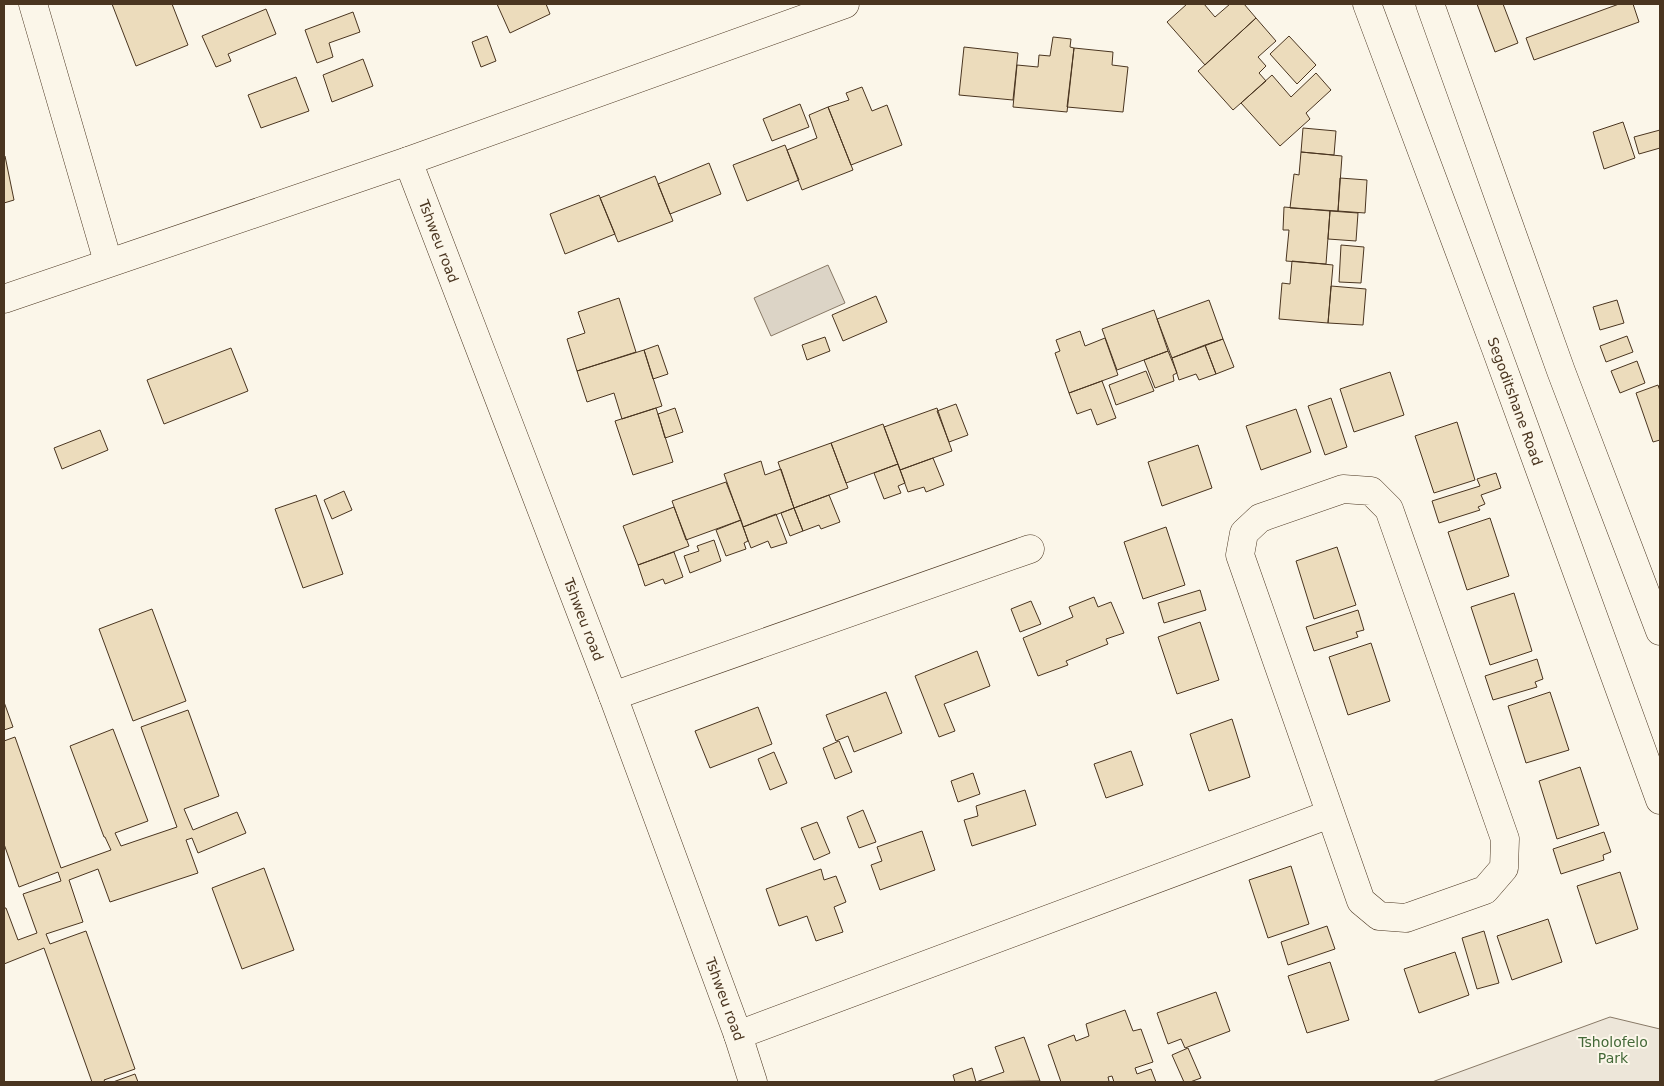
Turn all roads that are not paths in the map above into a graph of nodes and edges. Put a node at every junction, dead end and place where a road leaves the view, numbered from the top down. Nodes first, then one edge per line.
1 (33, 4) edge
2 (845, 4) edge
3 (1367, 4) edge
4 (1430, 4) edge
5 (800, 11) edge
6 (408, 161) junction
7 (108, 262) junction
8 (4, 299) edge
9 (1030, 549) dead end
10 (1660, 631) edge
11 (613, 696) junction
12 (1660, 800) edge
13 (1330, 814) junction
14 (738, 1035) junction
15 (753, 1082) edge

1 - 7 street
2 - 5 street
3 - 12 street, Segoditshane Road
4 - 10 street
5 - 6 street
6 - 7 street
6 - 11 street, Tshweu road
7 - 8 street
9 - 11 street
11 - 14 street, Tshweu road
13 - 13 street
13 - 14 street
14 - 15 street, Tshweu road

